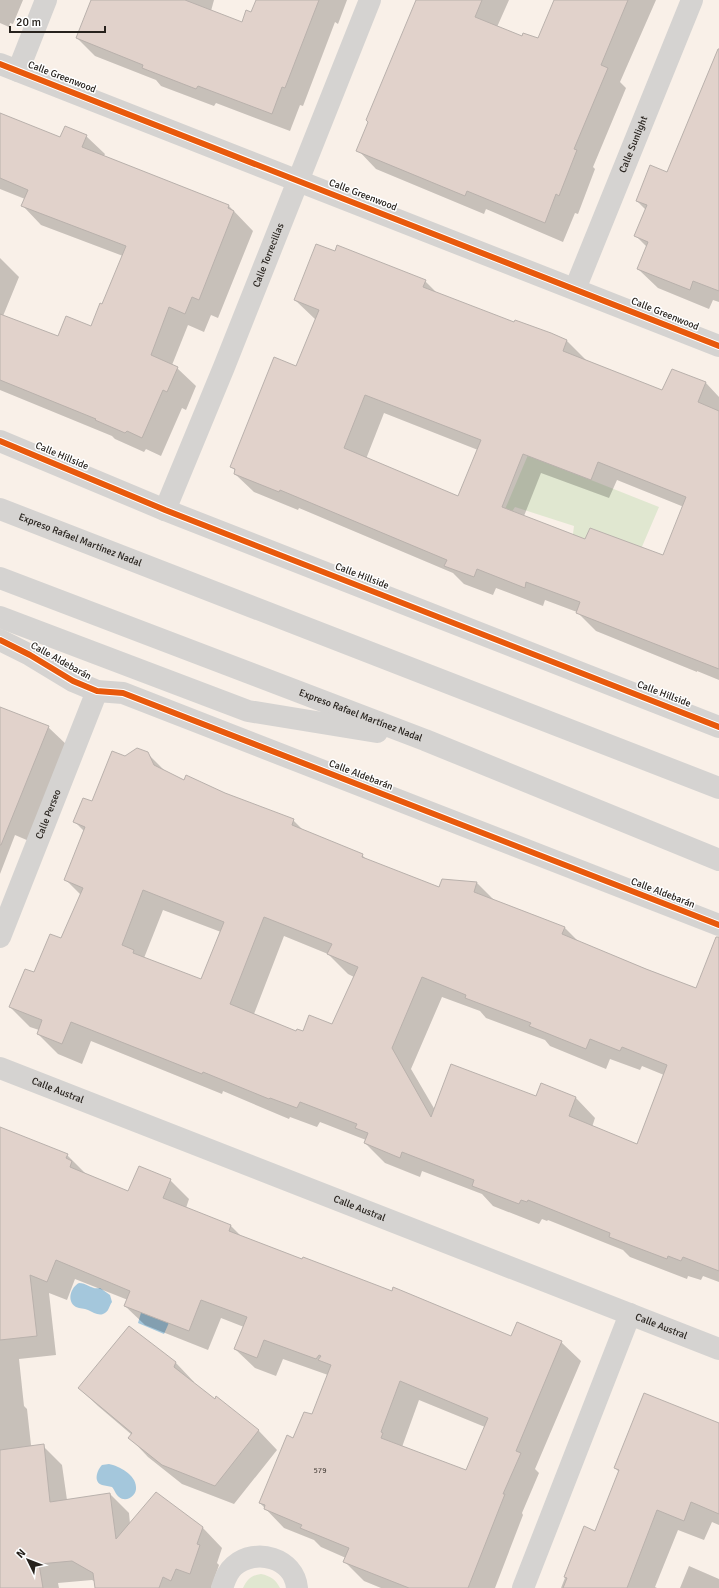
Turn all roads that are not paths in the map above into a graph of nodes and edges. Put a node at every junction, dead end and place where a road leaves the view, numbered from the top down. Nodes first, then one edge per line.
1 (46, 0) edge
2 (370, 0) edge
3 (692, 0) edge
4 (9, 68) edge
5 (298, 180) junction
6 (575, 289) junction
7 (719, 346) edge
8 (0, 441) edge
9 (5, 510) edge
10 (165, 510) junction
11 (0, 578) edge
12 (0, 618) edge
13 (0, 640) edge
14 (97, 690) junction
15 (719, 727) edge
16 (425, 740) junction
17 (719, 788) edge
18 (719, 860) edge
19 (719, 925) edge
20 (0, 938) edge
21 (0, 1068) edge
22 (630, 1314) junction
23 (719, 1349) edge
24 (222, 1588) edge
25 (297, 1588) edge
26 (523, 1588) edge

1 - 4 main road
2 - 5 main road, Calle Torrecillas
3 - 6 main road, Calle Sunlight
4 - 5 main road, Calle Greenwood
5 - 6 main road, Calle Greenwood
5 - 10 main road, Calle Torrecillas
6 - 7 main road, Calle Greenwood
8 - 10 main road, Calle Hillside
9 - 17 main road, Expreso Rafael Martínez Nadal
10 - 15 main road, Calle Hillside
11 - 16 main road, Expreso Rafael Martínez Nadal
12 - 16 main road
13 - 14 main road, Calle Aldebarán
14 - 19 main road, Calle Aldebarán
14 - 20 main road, Calle Perseo
16 - 18 main road, Expreso Rafael Martínez Nadal
21 - 22 main road, Calle Austral
22 - 23 main road, Calle Austral
22 - 26 main road
24 - 25 main road

